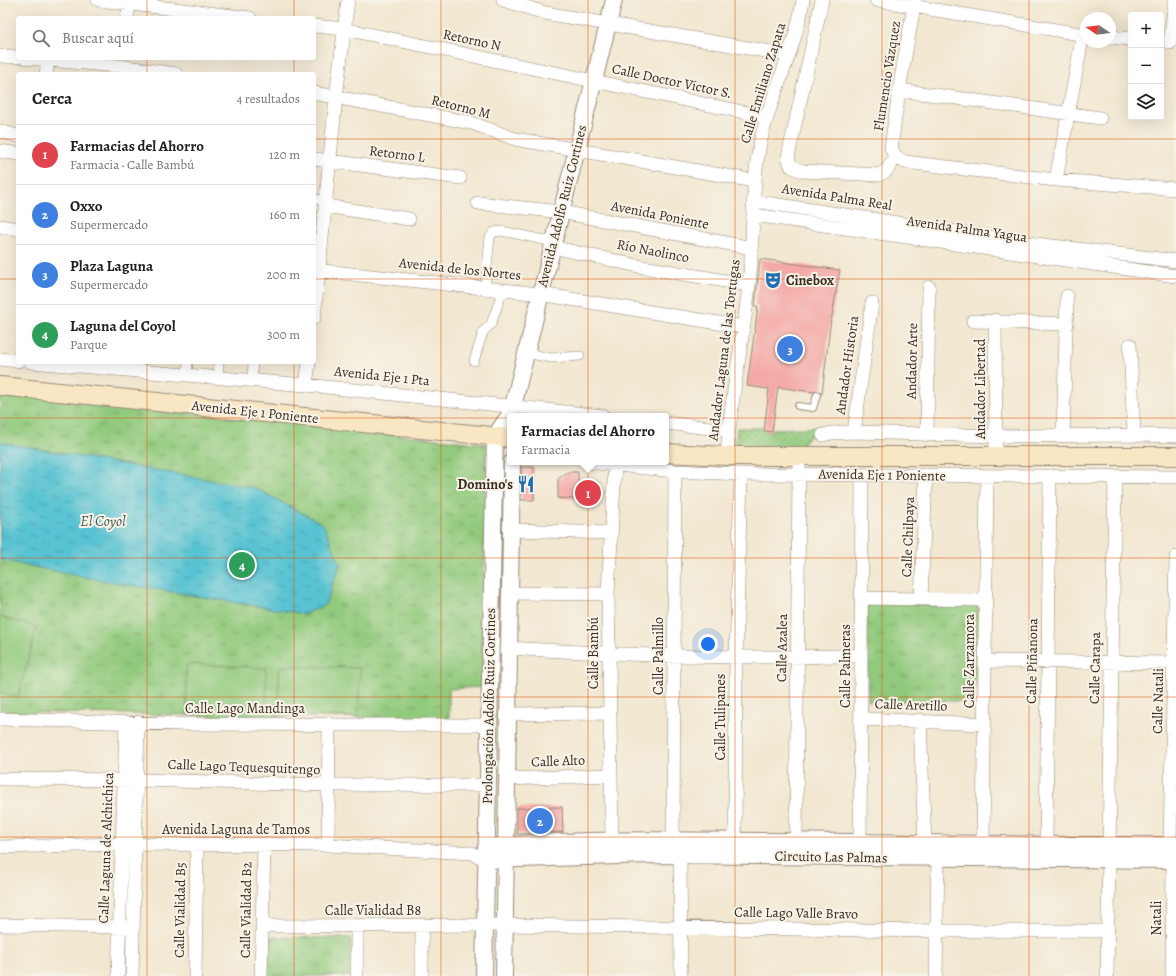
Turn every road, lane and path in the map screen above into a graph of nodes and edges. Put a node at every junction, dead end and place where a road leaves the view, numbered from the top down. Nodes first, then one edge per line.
1 (98, 0) edge
2 (348, 0) edge
3 (503, 0) edge
4 (614, 0) edge
5 (803, 0) edge
6 (822, 0) edge
7 (876, 0) edge
8 (1175, 0) edge
9 (130, 2) edge
10 (915, 3) edge
11 (127, 16) edge
12 (235, 16) edge
13 (608, 23) junction
14 (316, 26) edge
15 (344, 29) junction
16 (1080, 33) edge
17 (1116, 38) edge
18 (1128, 39) edge
19 (1169, 43) edge
20 (1081, 48) edge
21 (788, 55) junction
22 (0, 56) edge
23 (16, 57) edge
24 (48, 60) joint
25 (118, 66) edge
26 (46, 72) edge
27 (162, 72) edge
28 (594, 81) junction
29 (899, 90) junction
30 (316, 94) edge
31 (336, 97) junction
32 (1068, 113) junction
33 (767, 117) junction
34 (1100, 118) dead end
35 (0, 131) edge
36 (16, 135) edge
37 (577, 150) junction
38 (0, 151) edge
39 (16, 154) edge
40 (896, 157) junction
41 (316, 159) edge
42 (329, 161) junction
43 (460, 178) dead end
44 (1056, 180) junction
45 (755, 182) junction
46 (1176, 189) edge
47 (754, 201) junction
48 (321, 202) edge
49 (478, 202) dead end
50 (561, 212) junction
51 (754, 214) junction
52 (409, 219) dead end
53 (0, 226) edge
54 (891, 228) junction
55 (16, 229) edge
56 (552, 245) junction
57 (752, 248) junction
58 (1036, 249) junction
59 (1176, 261) edge
60 (317, 270) edge
61 (1176, 276) edge
62 (749, 285) junction
63 (316, 286) edge
64 (929, 287) dead end
65 (484, 288) junction
66 (503, 290) junction
67 (540, 294) junction
68 (1067, 296) dead end
69 (872, 303) dead end
70 (996, 320) junction
71 (973, 321) dead end
72 (1066, 324) junction
73 (743, 327) junction
74 (1130, 345) dead end
75 (526, 352) junction
76 (580, 356) dead end
77 (0, 359) edge
78 (16, 361) edge
79 (474, 361) dead end
80 (67, 364) edge
81 (188, 364) edge
82 (219, 364) edge
83 (254, 364) edge
84 (309, 364) edge
85 (85, 365) edge
86 (187, 376) junction
87 (218, 378) junction
88 (252, 381) junction
89 (306, 385) junction
90 (0, 386) edge
91 (816, 395) dead end
92 (798, 406) dead end
93 (512, 412) edge
94 (535, 413) edge
95 (669, 423) edge
96 (507, 424) edge
97 (728, 430) junction
98 (854, 432) junction
99 (823, 435) dead end
100 (927, 435) junction
101 (1134, 435) junction
102 (996, 436) junction
103 (1063, 436) junction
104 (1176, 436) edge
105 (502, 437) edge
106 (669, 453) edge
107 (727, 456) junction
108 (799, 456) junction
109 (1176, 456) edge
110 (996, 457) junction
111 (512, 465) edge
112 (615, 465) joint
113 (675, 471) junction
114 (741, 474) junction
115 (800, 474) junction
116 (862, 475) junction
117 (926, 475) junction
118 (987, 476) junction
119 (1050, 476) junction
120 (1115, 477) junction
121 (1176, 477) edge
122 (611, 533) junction
123 (510, 534) junction
124 (492, 539) junction
125 (1176, 557) edge
126 (509, 593) junction
127 (608, 594) junction
128 (861, 598) junction
129 (921, 600) junction
130 (985, 600) junction
131 (491, 634) junction
132 (508, 641) junction
133 (610, 654) junction
134 (861, 655) junction
135 (674, 657) junction
136 (736, 658) junction
137 (798, 658) junction
138 (985, 661) junction
139 (1048, 661) junction
140 (1111, 662) junction
141 (1175, 663) edge
142 (609, 713) junction
143 (508, 714) junction
144 (0, 719) edge
145 (861, 719) junction
146 (920, 720) junction
147 (132, 722) junction
148 (328, 724) junction
149 (984, 724) junction
150 (490, 725) junction
151 (610, 775) junction
152 (0, 779) edge
153 (507, 779) junction
154 (131, 780) junction
155 (488, 784) junction
156 (329, 785) junction
157 (612, 840) junction
158 (673, 840) junction
159 (735, 841) junction
160 (796, 841) junction
161 (128, 844) junction
162 (925, 844) junction
163 (197, 845) junction
164 (264, 845) junction
165 (328, 845) junction
166 (1046, 845) junction
167 (983, 846) junction
168 (0, 847) edge
169 (860, 849) junction
170 (506, 852) junction
171 (481, 853) junction
172 (1108, 853) junction
173 (1174, 853) edge
174 (680, 855) junction
175 (938, 858) junction
176 (0, 925) edge
177 (484, 925) junction
178 (505, 925) junction
179 (262, 926) junction
180 (357, 926) junction
181 (422, 926) junction
182 (126, 927) junction
183 (681, 927) junction
184 (937, 931) junction
185 (1107, 931) junction
186 (118, 976) edge
187 (132, 976) edge
188 (195, 976) edge
189 (261, 976) edge
190 (357, 976) edge
191 (422, 976) edge
192 (484, 976) edge
193 (504, 976) edge
194 (681, 976) edge
195 (936, 976) edge
196 (1107, 976) edge
197 (1172, 976) edge

1 - 9 street
2 - 15 street
3 - 13 street
4 - 13 street, Avenida Adolfo Ruiz Cortines
5 - 21 street, Calle Emiliano Zapata
6 - 40 street
7 - 10 street
8 - 19 street
9 - 11 street
9 - 12 street
10 - 16 street
10 - 29 street, Flumencio Vázquez
13 - 21 street
13 - 28 street, Avenida Adolfo Ruiz Cortines
14 - 15 street, Retorno N
15 - 28 street, Retorno N
15 - 31 street
17 - 18 street
20 - 32 street
21 - 33 street, Calle Emiliano Zapata
22 - 23 street
24 - 25 street
24 - 26 street
25 - 27 street
28 - 33 street, Calle Doctor Víctor S.
28 - 37 street, Avenida Adolfo Ruiz Cortines
29 - 32 street
29 - 40 street, Flumencio Vázquez
30 - 31 street, Retorno M
31 - 37 street, Retorno M
31 - 42 street
32 - 34 street
32 - 44 street
33 - 45 street, Calle Emiliano Zapata
35 - 36 street
37 - 45 street, Retorno M
37 - 50 street, Avenida Adolfo Ruiz Cortines
38 - 39 street
40 - 44 street
41 - 42 street, Retorno L
42 - 43 street, Retorno L
42 - 48 street
44 - 46 street
45 - 47 street, Calle Emiliano Zapata
47 - 51 street, Calle Emiliano Zapata
47 - 54 street, Avenida Palma Real
48 - 52 street
48 - 60 street
49 - 50 street
50 - 56 street, Avenida Adolfo Ruiz Cortines
50 - 57 street, Avenida Poniente
51 - 54 street, Avenida Palma Yagua
51 - 57 street, Calle Emiliano Zapata
53 - 55 street
54 - 58 street, Avenida Palma Yagua
56 - 62 street, Río Naolinco
56 - 65 street
56 - 67 street, Avenida Adolfo Ruiz Cortines
57 - 62 street, Andador Laguna de las Tortugas
58 - 59 street
58 - 61 street, Avenida Palma Yagua
60 - 63 street
60 - 65 street, Avenida de los Nortes
62 - 73 street, Andador Laguna de las Tortugas
64 - 100 street, Andador Arte
65 - 66 street, Avenida de los Nortes
66 - 67 street, Avenida de los Nortes
66 - 79 street
67 - 73 street, Avenida de los Nortes
67 - 75 street, Avenida Adolfo Ruiz Cortines
68 - 72 street
69 - 98 street, Andador Historia
70 - 71 street, Andador Libertad
70 - 72 street, Andador Libertad
70 - 102 street, Andador Libertad
72 - 103 street
73 - 97 street, Andador Laguna de las Tortugas
74 - 101 street
75 - 76 street
75 - 93 street, Avenida Adolfo Ruiz Cortines
77 - 78 street
80 - 85 street, Avenida Eje 1 Pta
81 - 86 street
82 - 87 street
83 - 88 street
84 - 89 street
85 - 86 street, Avenida Eje 1 Pta
86 - 87 street, Avenida Eje 1 Pta
87 - 88 street, Avenida Eje 1 Pta
88 - 89 street, Avenida Eje 1 Pta
89 - 93 street, Avenida Eje 1 Pta
90 - 105 main road, Avenida Eje 1 Poniente
91 - 92 lane
93 - 94 street, Avenida Eje 1 Pta
95 - 97 street
96 - 105 street, Avenida Adolfo Ruiz Cortines
97 - 107 street, Andador Laguna de las Tortugas
98 - 99 street
98 - 100 street
100 - 102 street
101 - 103 street
101 - 104 street
102 - 103 street
102 - 110 street, Andador Libertad
105 - 124 street, Prolongación Adolfo Ruiz Cortines
106 - 107 main road, Avenida Eje 1 Poniente
107 - 108 main road, Avenida Eje 1 Poniente
108 - 110 main road, Avenida Eje 1 Poniente
108 - 115 street, Calle Azalea
109 - 110 main road, Avenida Eje 1 Poniente
111 - 123 street, Prolongación Adolfo Ruiz Cortines
112 - 113 street, Avenida Eje 1 Poniente
112 - 122 street, Calle Bambú
113 - 114 street, Avenida Eje 1 Poniente
113 - 135 street, Calle Palmillo
114 - 115 street, Avenida Eje 1 Poniente
114 - 136 street, Calle Tulipanes
115 - 116 street, Avenida Eje 1 Poniente
115 - 137 street, Calle Azalea
116 - 117 street, Avenida Eje 1 Poniente
116 - 128 street, Calle Palmeras
117 - 118 street, Avenida Eje 1 Poniente
117 - 129 street, Calle Chilpaya
118 - 119 street, Avenida Eje 1 Poniente
118 - 130 street, Calle Zarzamora
119 - 120 street, Avenida Eje 1 Poniente
119 - 139 street, Calle Piñanona
120 - 121 street, Avenida Eje 1 Poniente
120 - 140 street, Calle Carapa
122 - 123 street
122 - 127 street, Calle Bambú
123 - 124 street
123 - 126 street, Prolongación Adolfo Ruiz Cortines
124 - 131 street, Prolongación Adolfo Ruiz Cortines
125 - 141 street, Calle Natali
126 - 127 street
126 - 132 street, Prolongación Adolfo Ruiz Cortines
127 - 133 street, Calle Bambú
128 - 129 street
128 - 134 street, Calle Palmeras
129 - 130 street
130 - 138 street, Calle Zarzamora
131 - 132 street
131 - 150 street, Prolongación Adolfo Ruiz Cortines
132 - 133 street
132 - 143 street, Prolongación Adolfo Ruiz Cortines
133 - 135 street
133 - 142 street, Calle Bambú
134 - 137 street
134 - 145 street, Calle Palmeras
135 - 136 street
135 - 158 street, Calle Palmillo
136 - 137 street
136 - 159 street, Calle Tulipanes
137 - 160 street, Calle Azalea
138 - 139 street
138 - 149 street, Calle Zarzamora
139 - 140 street
139 - 166 street, Calle Piñanona
140 - 141 street
140 - 172 street, Calle Carapa
141 - 173 street, Calle Natali
142 - 143 street
142 - 151 street, Calle Bambú
143 - 153 street, Prolongación Adolfo Ruiz Cortines
144 - 147 street, Calle Lago Mandinga
145 - 146 street, Calle Aretillo
145 - 169 street, Calle Palmeras
146 - 149 street, Calle Aretillo
146 - 162 street
147 - 148 street, Calle Lago Mandinga
147 - 154 street, Calle Laguna de Alchichica
148 - 150 street, Calle Lago Mandinga
148 - 156 street
149 - 167 street, Calle Zarzamora
150 - 155 street, Prolongación Adolfo Ruiz Cortines
151 - 153 street, Calle Alto
151 - 157 street, Calle Bambú
152 - 154 street, Calle Lago Tequesquitengo
153 - 170 street, Prolongación Adolfo Ruiz Cortines
154 - 156 street, Calle Lago Tequesquitengo
154 - 161 street, Calle Laguna de Alchichica
155 - 156 street, Calle Lago Tequesquitengo
155 - 171 street, Prolongación Adolfo Ruiz Cortines
156 - 165 street
157 - 158 street, Circuito Las Palmas
157 - 170 street, Circuito Las Palmas
158 - 159 street, Circuito Las Palmas
159 - 160 street, Circuito Las Palmas
160 - 169 street, Circuito Las Palmas
161 - 163 street, Avenida Laguna de Tamos
161 - 168 street, Avenida Laguna de Tamos
161 - 182 street, Calle Laguna de Alchichica
162 - 167 street, Circuito Las Palmas
162 - 169 street, Circuito Las Palmas
163 - 164 street, Avenida Laguna de Tamos
163 - 188 street, Calle Vialidad B5
164 - 165 street, Avenida Laguna de Tamos
164 - 179 street, Calle Vialidad B2
165 - 171 street, Avenida Laguna de Tamos
166 - 167 street, Circuito Las Palmas
166 - 172 street, Circuito Las Palmas
169 - 174 street, Circuito Las Palmas
169 - 175 street, Circuito Las Palmas
170 - 171 street, Circuito Las Palmas
170 - 174 street, Circuito Las Palmas
170 - 178 street, Prolongación Adolfo Ruiz Cortines
171 - 177 street, Prolongación Adolfo Ruiz Cortines
172 - 173 street, Circuito Las Palmas
172 - 175 street, Circuito Las Palmas
172 - 185 street, Calle Carapa
173 - 197 street, Natali
174 - 183 street
175 - 184 street
176 - 182 street
177 - 178 street, Calle Lago Valle Bravo
177 - 181 street, Calle Vialidad B8
177 - 192 street, Prolongación Adolfo Ruiz Cortines
178 - 183 street, Calle Lago Valle Bravo
178 - 193 street, Prolongación Adolfo Ruiz Cortines
179 - 180 street, Calle Vialidad B8
179 - 189 street, Calle Vialidad B2
180 - 181 street, Calle Vialidad B8
180 - 190 street
181 - 191 street
182 - 186 street, Calle Laguna de Alchichica
182 - 187 street, Calle Laguna de Alchichica
183 - 184 street, Calle Lago Valle Bravo
183 - 194 street
184 - 185 street, Calle Lago Valle Bravo
184 - 195 street
185 - 196 street, Calle Carapa

